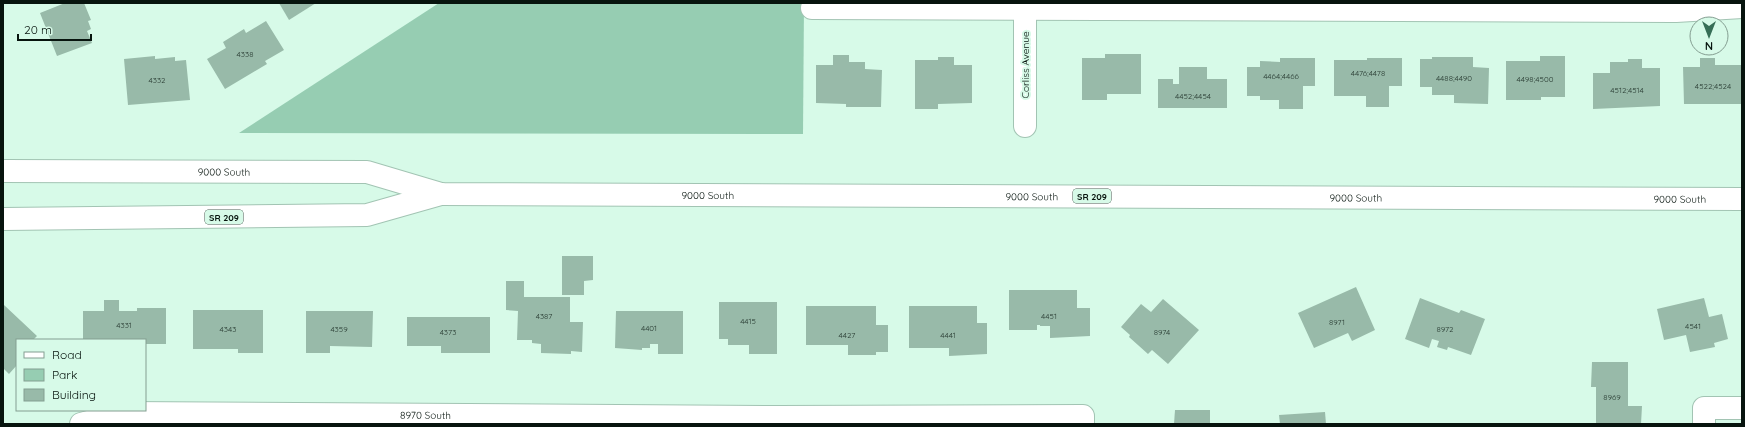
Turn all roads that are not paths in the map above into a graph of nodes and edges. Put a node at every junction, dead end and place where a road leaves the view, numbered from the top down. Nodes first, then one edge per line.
1 (1025, 6) edge
2 (1287, 7) edge
3 (1555, 7) edge
4 (812, 8) dead end
5 (1742, 8) edge
6 (1025, 126) dead end
7 (3, 171) edge
8 (441, 194) junction
9 (1742, 199) edge
10 (3, 220) edge
11 (1742, 408) edge
12 (1704, 416) edge
13 (779, 420) edge
14 (1083, 420) edge
15 (81, 424) edge

1 - 2 main road
1 - 4 main road
1 - 6 main road, Corliss Avenue
2 - 3 main road
3 - 5 main road
7 - 8 main road, 9000 South / SR 209
8 - 9 main road, 9000 South / SR 209
8 - 10 main road, 9000 South / SR 209
11 - 12 main road
13 - 14 main road, 8970 South
13 - 15 main road, 8970 South

